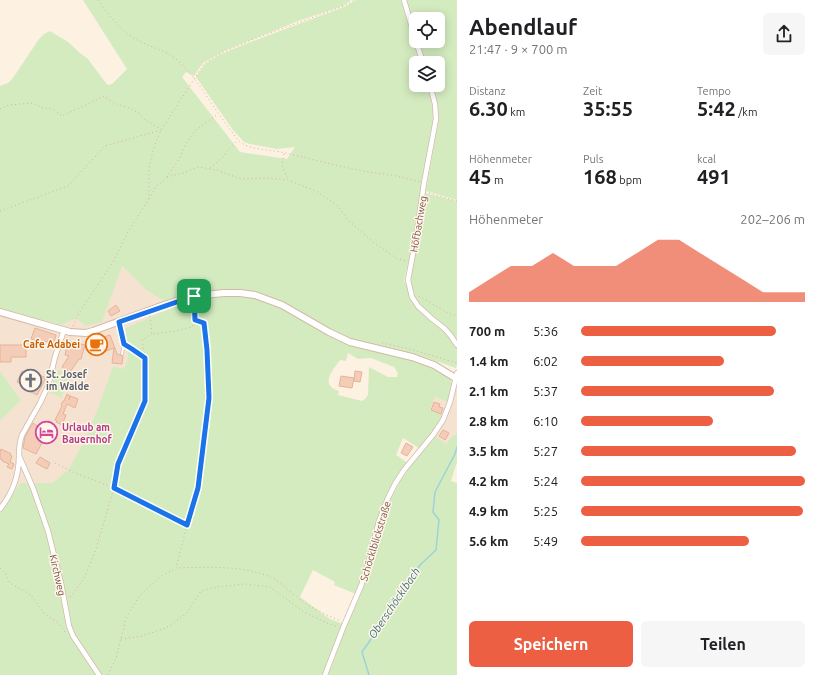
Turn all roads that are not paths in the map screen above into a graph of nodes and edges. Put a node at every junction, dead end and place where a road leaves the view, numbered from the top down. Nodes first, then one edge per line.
1 (404, 0) edge
2 (409, 17) edge
3 (432, 92) edge
4 (0, 312) edge
5 (119, 322) junction
6 (64, 330) junction
7 (457, 345) edge
8 (122, 354) dead end
9 (457, 377) edge
10 (19, 456) junction
11 (26, 470) junction
12 (18, 472) junction
13 (0, 509) edge
14 (99, 675) edge
15 (325, 675) edge

1 - 2 street
3 - 7 street, Höfbachweg
4 - 6 main road
5 - 6 main road
5 - 8 lane
5 - 9 main road
6 - 10 street
9 - 15 street, Schöcklblickstraße
10 - 11 street, Kirchweg
10 - 12 street
11 - 12 street
11 - 14 street, Kirchweg
12 - 13 street

